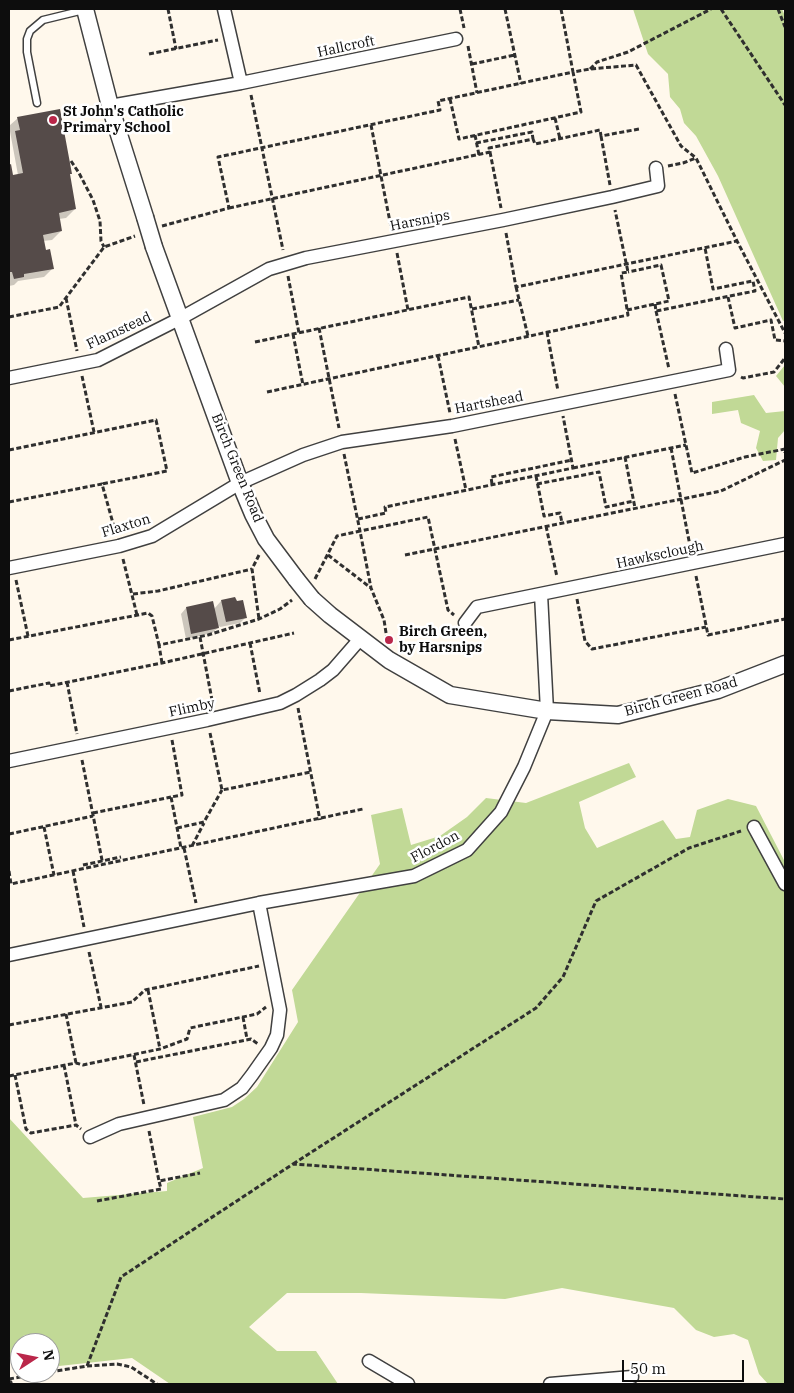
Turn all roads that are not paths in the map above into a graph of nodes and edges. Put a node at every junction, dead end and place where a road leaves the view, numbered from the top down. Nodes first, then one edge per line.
1 (85, 9) edge
2 (224, 9) edge
3 (456, 39) dead end
4 (245, 83) junction
5 (37, 103) dead end
6 (110, 106) junction
7 (656, 168) road end
8 (181, 318) junction
9 (726, 349) dead end
10 (9, 378) edge
11 (240, 483) junction
12 (785, 544) edge
13 (11, 568) edge
14 (541, 594) junction
15 (465, 623) road end
16 (360, 639) junction
17 (785, 664) edge
18 (547, 712) junction
19 (9, 761) edge
20 (754, 827) road end
21 (785, 884) edge
22 (259, 903) junction
23 (9, 955) edge
24 (90, 1138) road end
25 (368, 1361) dead end
26 (632, 1377) dead end
27 (408, 1384) edge
28 (550, 1384) edge

1 - 5 lane
1 - 6 street, Birch Green Road
2 - 4 street
3 - 4 street, Hallcroft
4 - 6 street, Hallcroft
6 - 8 street, Birch Green Road, bridge
7 - 8 street, Harsnips
8 - 10 street, Flamstead
8 - 11 street, Birch Green Road
9 - 11 street, Hartshead
11 - 13 street, Flaxton
11 - 16 street, Birch Green Road, bridge
12 - 14 street, Hawksclough
14 - 15 street, Hawksclough
14 - 18 street
16 - 18 street, Birch Green Road
16 - 19 street, Flimby
17 - 18 street, Birch Green Road
18 - 22 street, Flordon
20 - 21 street
22 - 23 street, Flordon
22 - 24 street
25 - 27 street
26 - 28 street

